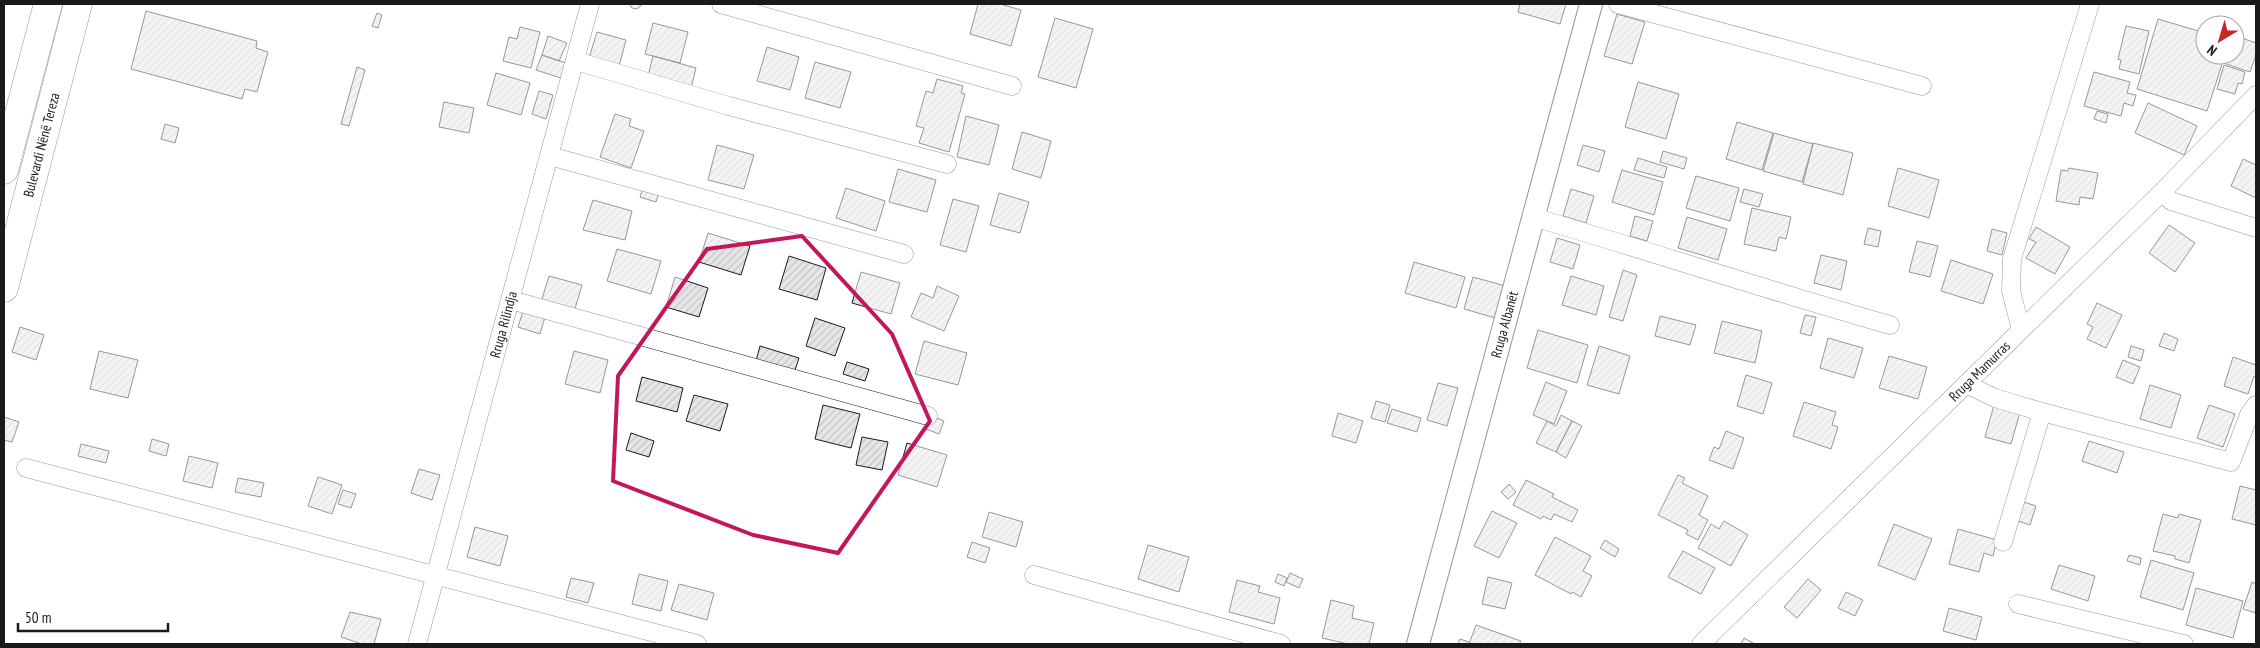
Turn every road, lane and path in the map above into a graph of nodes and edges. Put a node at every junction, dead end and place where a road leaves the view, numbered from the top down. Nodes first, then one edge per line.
1 (48, 4) edge
2 (78, 4) edge
3 (590, 4) edge
4 (721, 4) edge
5 (1591, 4) edge
6 (1618, 4) edge
7 (2090, 4) edge
8 (576, 61) junction
9 (1012, 86) dead end
10 (1922, 86) dead end
11 (2256, 95) edge
12 (12, 109) edge
13 (550, 156) junction
14 (947, 164) dead end
15 (4, 170) edge
16 (2162, 192) junction
17 (1533, 217) junction
18 (2256, 228) edge
19 (904, 254) dead end
20 (4, 288) edge
21 (511, 300) junction
22 (1890, 325) dead end
23 (2021, 330) junction
24 (1966, 384) junction
25 (2256, 405) edge
26 (2042, 412) junction
27 (928, 416) dead end
28 (26, 468) dead end
29 (2003, 542) dead end
30 (1034, 576) dead end
31 (436, 577) junction
32 (2018, 604) dead end
33 (417, 644) edge
34 (697, 644) edge
35 (1281, 644) edge
36 (1418, 644) edge
37 (1701, 644) edge
38 (2184, 644) edge

1 - 12 main road
2 - 20 main road, Bulevardi Nënë Tereza
3 - 8 street, Rruga Rilindja
4 - 9 street
5 - 17 street, Rruga Albanët
6 - 10 street
7 - 23 street
8 - 13 street, Rruga Rilindja
8 - 14 street
11 - 16 street, Rruga Mamurras
12 - 15 main road
13 - 19 street
13 - 21 street, Rruga Rilindja
16 - 18 street
16 - 23 street, Rruga Mamurras
17 - 22 street
17 - 36 street, Rruga Albanët
21 - 27 street
21 - 31 street, Rruga Rilindja
23 - 24 street, Rruga Mamurras
24 - 26 street
24 - 37 street, Rruga Mamurras
25 - 26 street
26 - 29 street
28 - 31 street
30 - 35 street
31 - 33 street, Rruga Rilindja
31 - 34 street
32 - 38 street

